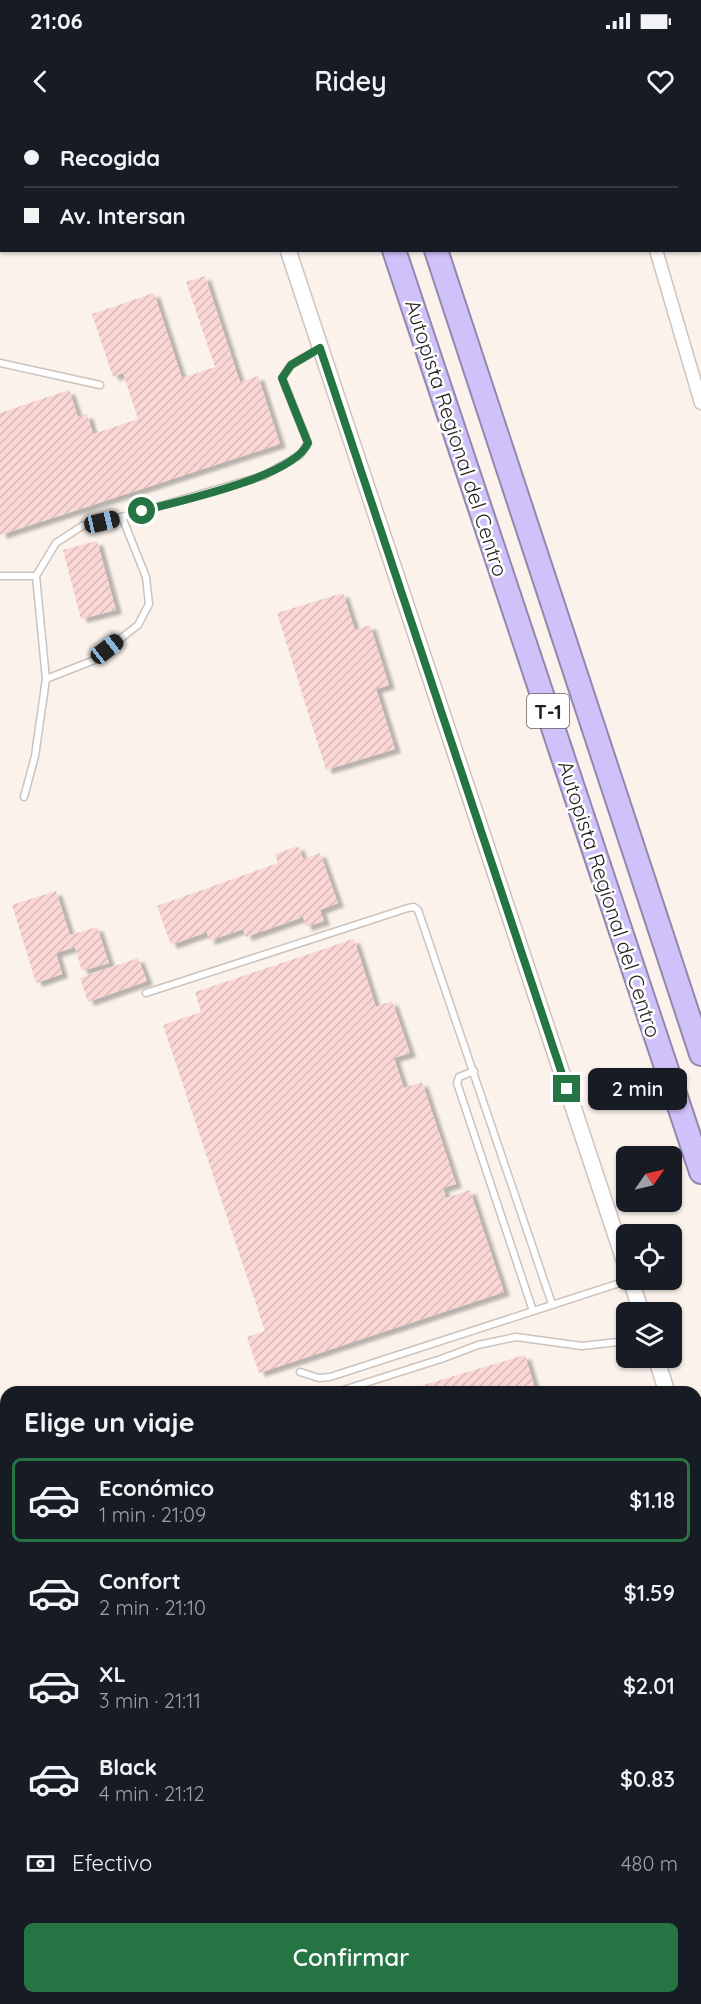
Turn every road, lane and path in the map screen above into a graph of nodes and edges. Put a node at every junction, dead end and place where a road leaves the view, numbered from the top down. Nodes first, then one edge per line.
1 (289, 252) edge
2 (395, 252) edge
3 (437, 252) edge
4 (657, 252) edge
5 (320, 348) junction
6 (0, 363) edge
7 (100, 385) dead end
8 (701, 403) edge
9 (122, 517) junction
10 (0, 576) edge
11 (36, 576) junction
12 (46, 679) junction
13 (24, 797) dead end
14 (146, 993) dead end
15 (701, 1054) edge
16 (474, 1071) junction
17 (701, 1172) edge
18 (616, 1236) edge
19 (616, 1284) edge
20 (552, 1304) junction
21 (533, 1311) junction
22 (616, 1342) edge
23 (659, 1368) edge
24 (300, 1372) dead end
25 (356, 1386) edge
26 (665, 1386) edge

1 - 5 street
2 - 17 highway, Autopista Regional del Centro / T-1
3 - 15 highway, Autopista Regional del Centro / T-1
4 - 8 street
5 - 9 lane
5 - 18 street
6 - 7 lane
9 - 11 lane
9 - 12 lane
10 - 11 lane
11 - 12 lane
12 - 13 lane
14 - 16 lane
16 - 20 lane
16 - 21 lane
19 - 20 lane
20 - 21 lane
21 - 24 lane
22 - 25 lane
23 - 26 street

